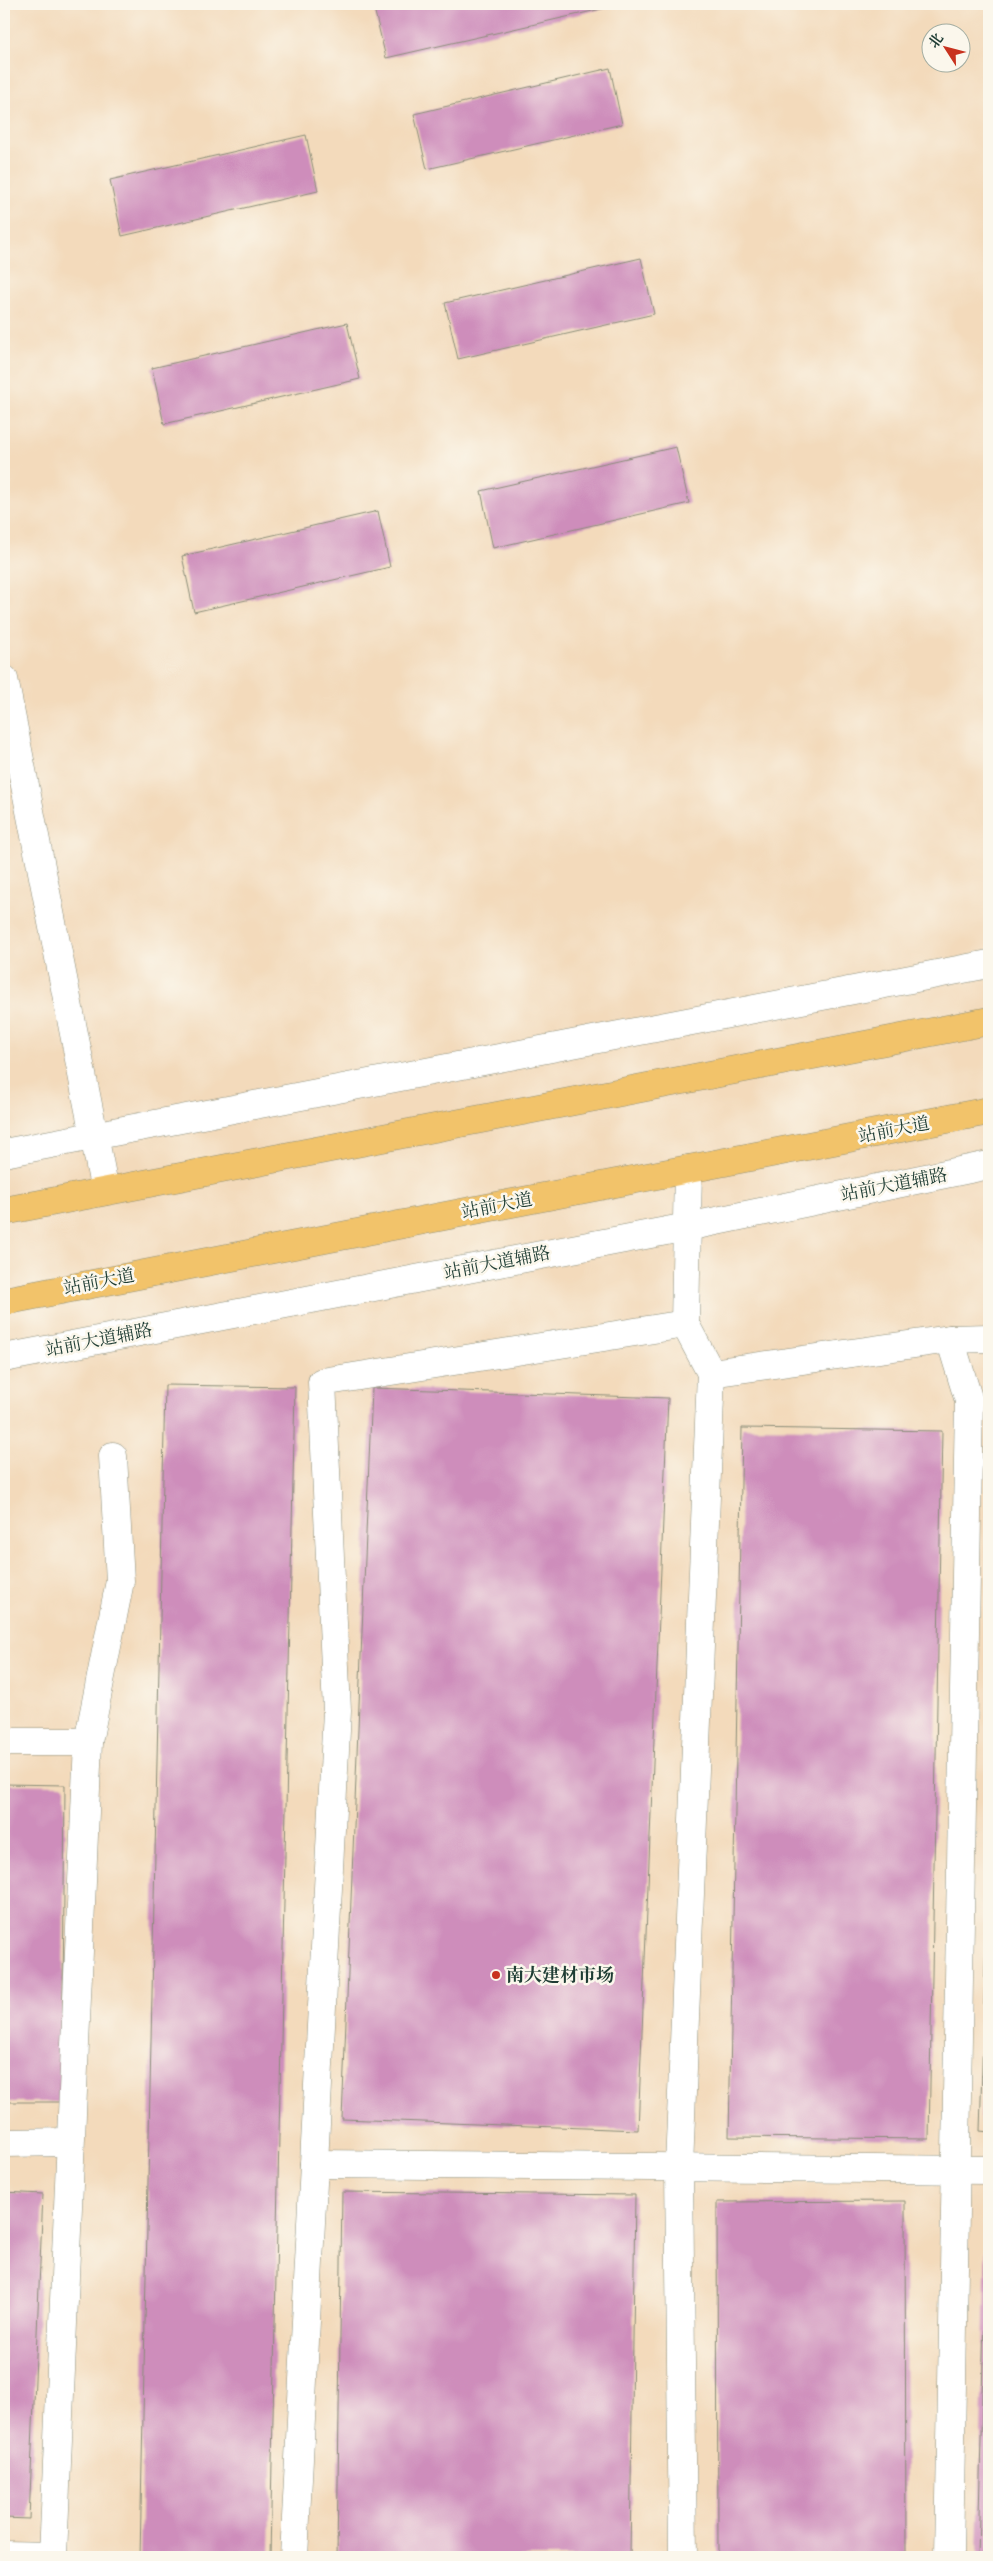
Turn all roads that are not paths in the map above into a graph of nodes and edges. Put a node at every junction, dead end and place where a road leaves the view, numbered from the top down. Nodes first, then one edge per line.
1 (4, 679) edge
2 (989, 964) edge
3 (989, 1021) edge
4 (989, 1111) edge
5 (94, 1136) junction
6 (4, 1153) edge
7 (989, 1165) edge
8 (688, 1169) junction
9 (106, 1191) junction
10 (4, 1211) edge
11 (686, 1227) junction
12 (4, 1301) edge
13 (685, 1324) junction
14 (989, 1338) edge
15 (950, 1339) junction
16 (4, 1358) edge
17 (711, 1373) junction
18 (113, 1456) dead end
19 (4, 1742) edge
20 (88, 1742) junction
21 (70, 2142) junction
22 (4, 2143) edge
23 (314, 2164) junction
24 (679, 2167) junction
25 (957, 2168) junction
26 (989, 2170) edge
27 (4, 2555) edge
28 (294, 2557) edge
29 (683, 2557) edge
30 (949, 2557) edge

1 - 5 street
2 - 5 street
3 - 9 highway
4 - 8 highway, 站前大道
5 - 6 street
5 - 9 street
7 - 11 street, 站前大道辅路
8 - 11 street
8 - 12 highway, 站前大道
9 - 10 highway
11 - 13 street
11 - 16 street, 站前大道辅路
13 - 17 street
13 - 23 street
14 - 15 street
15 - 17 street
15 - 25 street
17 - 24 street
18 - 20 street
19 - 20 street
20 - 21 street
21 - 22 street
21 - 27 street
23 - 24 street
23 - 28 street
24 - 25 street
24 - 29 street
25 - 26 street
25 - 30 street

